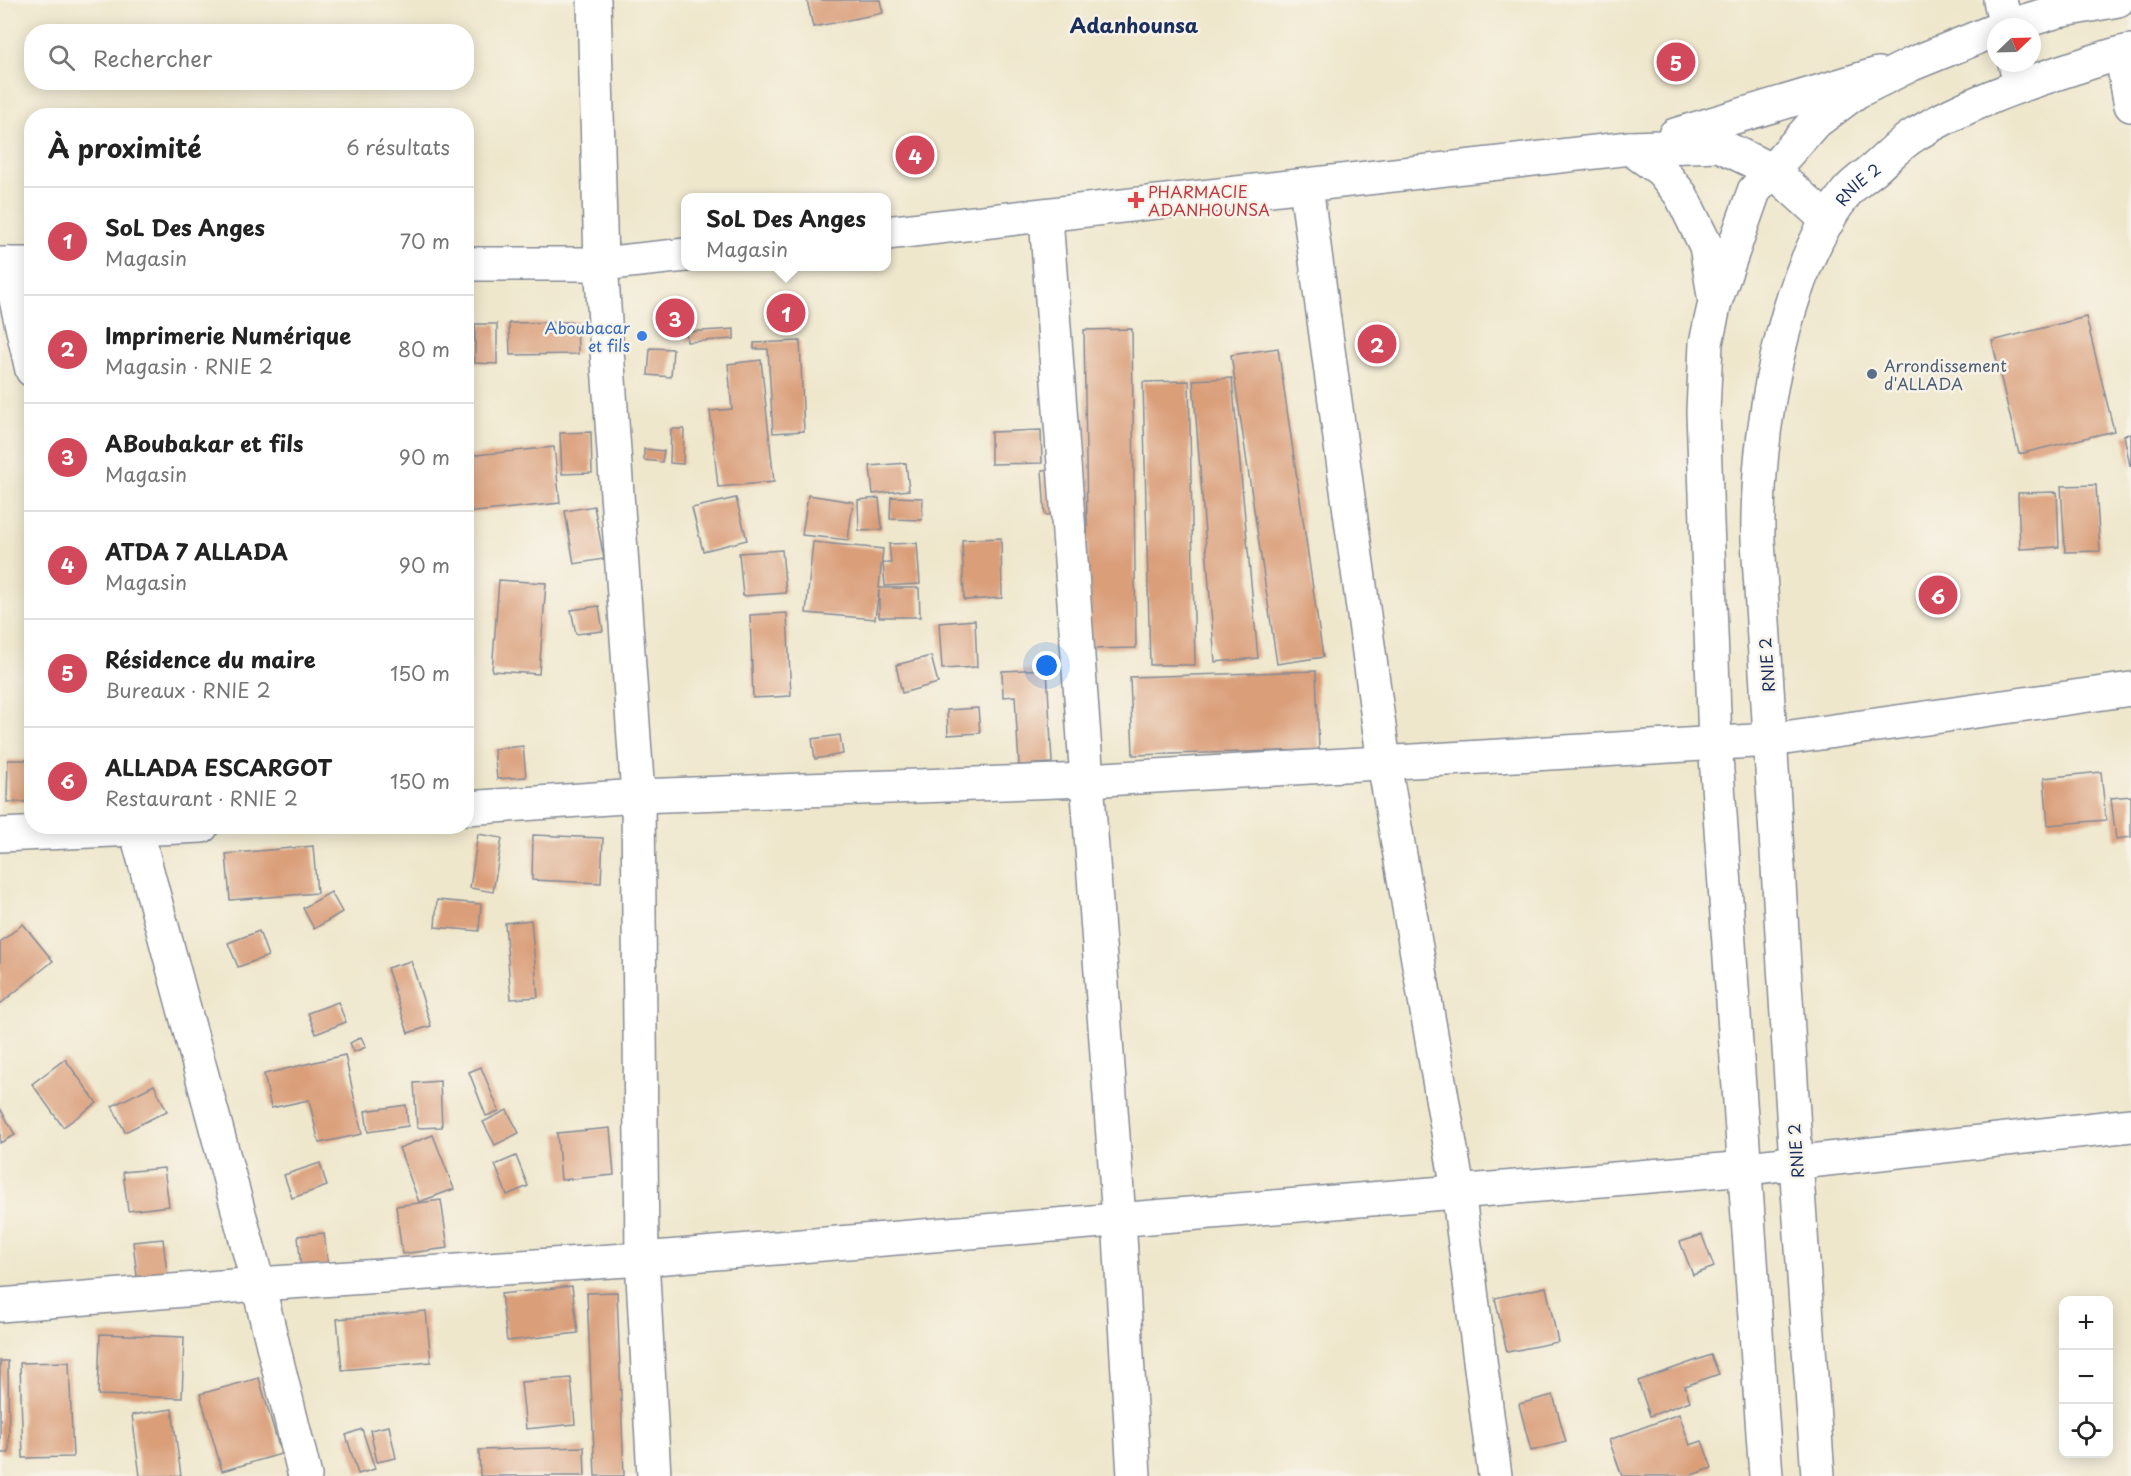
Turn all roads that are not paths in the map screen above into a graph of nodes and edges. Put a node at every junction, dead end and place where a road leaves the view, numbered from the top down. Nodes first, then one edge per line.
1 (594, 0) edge
2 (2000, 0) edge
3 (2118, 0) edge
4 (2003, 18) edge
5 (2035, 18) edge
6 (1987, 34) edge
7 (2126, 52) edge
8 (1912, 64) junction
9 (2018, 74) edge
10 (2131, 105) edge
11 (1630, 148) junction
12 (1773, 171) junction
13 (1306, 187) junction
14 (1046, 217) junction
15 (1828, 221) junction
16 (891, 232) edge
17 (681, 256) edge
18 (13, 264) edge
19 (474, 264) edge
20 (601, 264) junction
21 (1714, 302) junction
22 (24, 325) edge
23 (2131, 689) edge
24 (1771, 740) junction
25 (1715, 742) junction
26 (1384, 763) junction
27 (1087, 780) junction
28 (638, 796) junction
29 (474, 807) edge
30 (24, 834) edge
31 (136, 834) edge
32 (0, 835) edge
33 (2131, 1125) edge
34 (1796, 1162) junction
35 (1747, 1168) junction
36 (1458, 1190) junction
37 (1119, 1219) junction
38 (642, 1259) junction
39 (258, 1284) junction
40 (0, 1305) edge
41 (305, 1476) edge
42 (654, 1476) edge
43 (1134, 1476) edge
44 (1495, 1476) edge
45 (1766, 1476) edge
46 (1818, 1476) edge

1 - 20 main road
2 - 4 main road
3 - 5 main road
6 - 8 main road
7 - 9 main road, RNIE 2 / RNIE 2
7 - 10 main road
8 - 11 main road
8 - 12 main road
9 - 15 main road, RNIE 2 / RNIE 2
11 - 12 main road
11 - 13 main road
11 - 21 main road
12 - 15 main road
12 - 21 main road
13 - 14 main road
13 - 26 main road
14 - 16 main road
14 - 27 main road
15 - 24 main road, RNIE 2 / RNIE 2
17 - 20 main road
18 - 22 main road
19 - 20 main road
20 - 28 main road
21 - 25 main road
23 - 24 main road
24 - 25 main road
24 - 34 main road, RNIE 2 / RNIE 2
25 - 26 main road
25 - 35 main road
26 - 27 main road
26 - 36 main road
27 - 28 main road
27 - 37 main road
28 - 29 main road
28 - 38 main road
30 - 32 main road
31 - 39 main road
33 - 34 main road
34 - 35 main road
34 - 46 main road, RNIE 2 / RNIE 2
35 - 36 main road
35 - 45 main road
36 - 37 main road
36 - 44 main road
37 - 38 main road
37 - 43 main road
38 - 39 main road
38 - 42 main road
39 - 40 main road
39 - 41 main road

